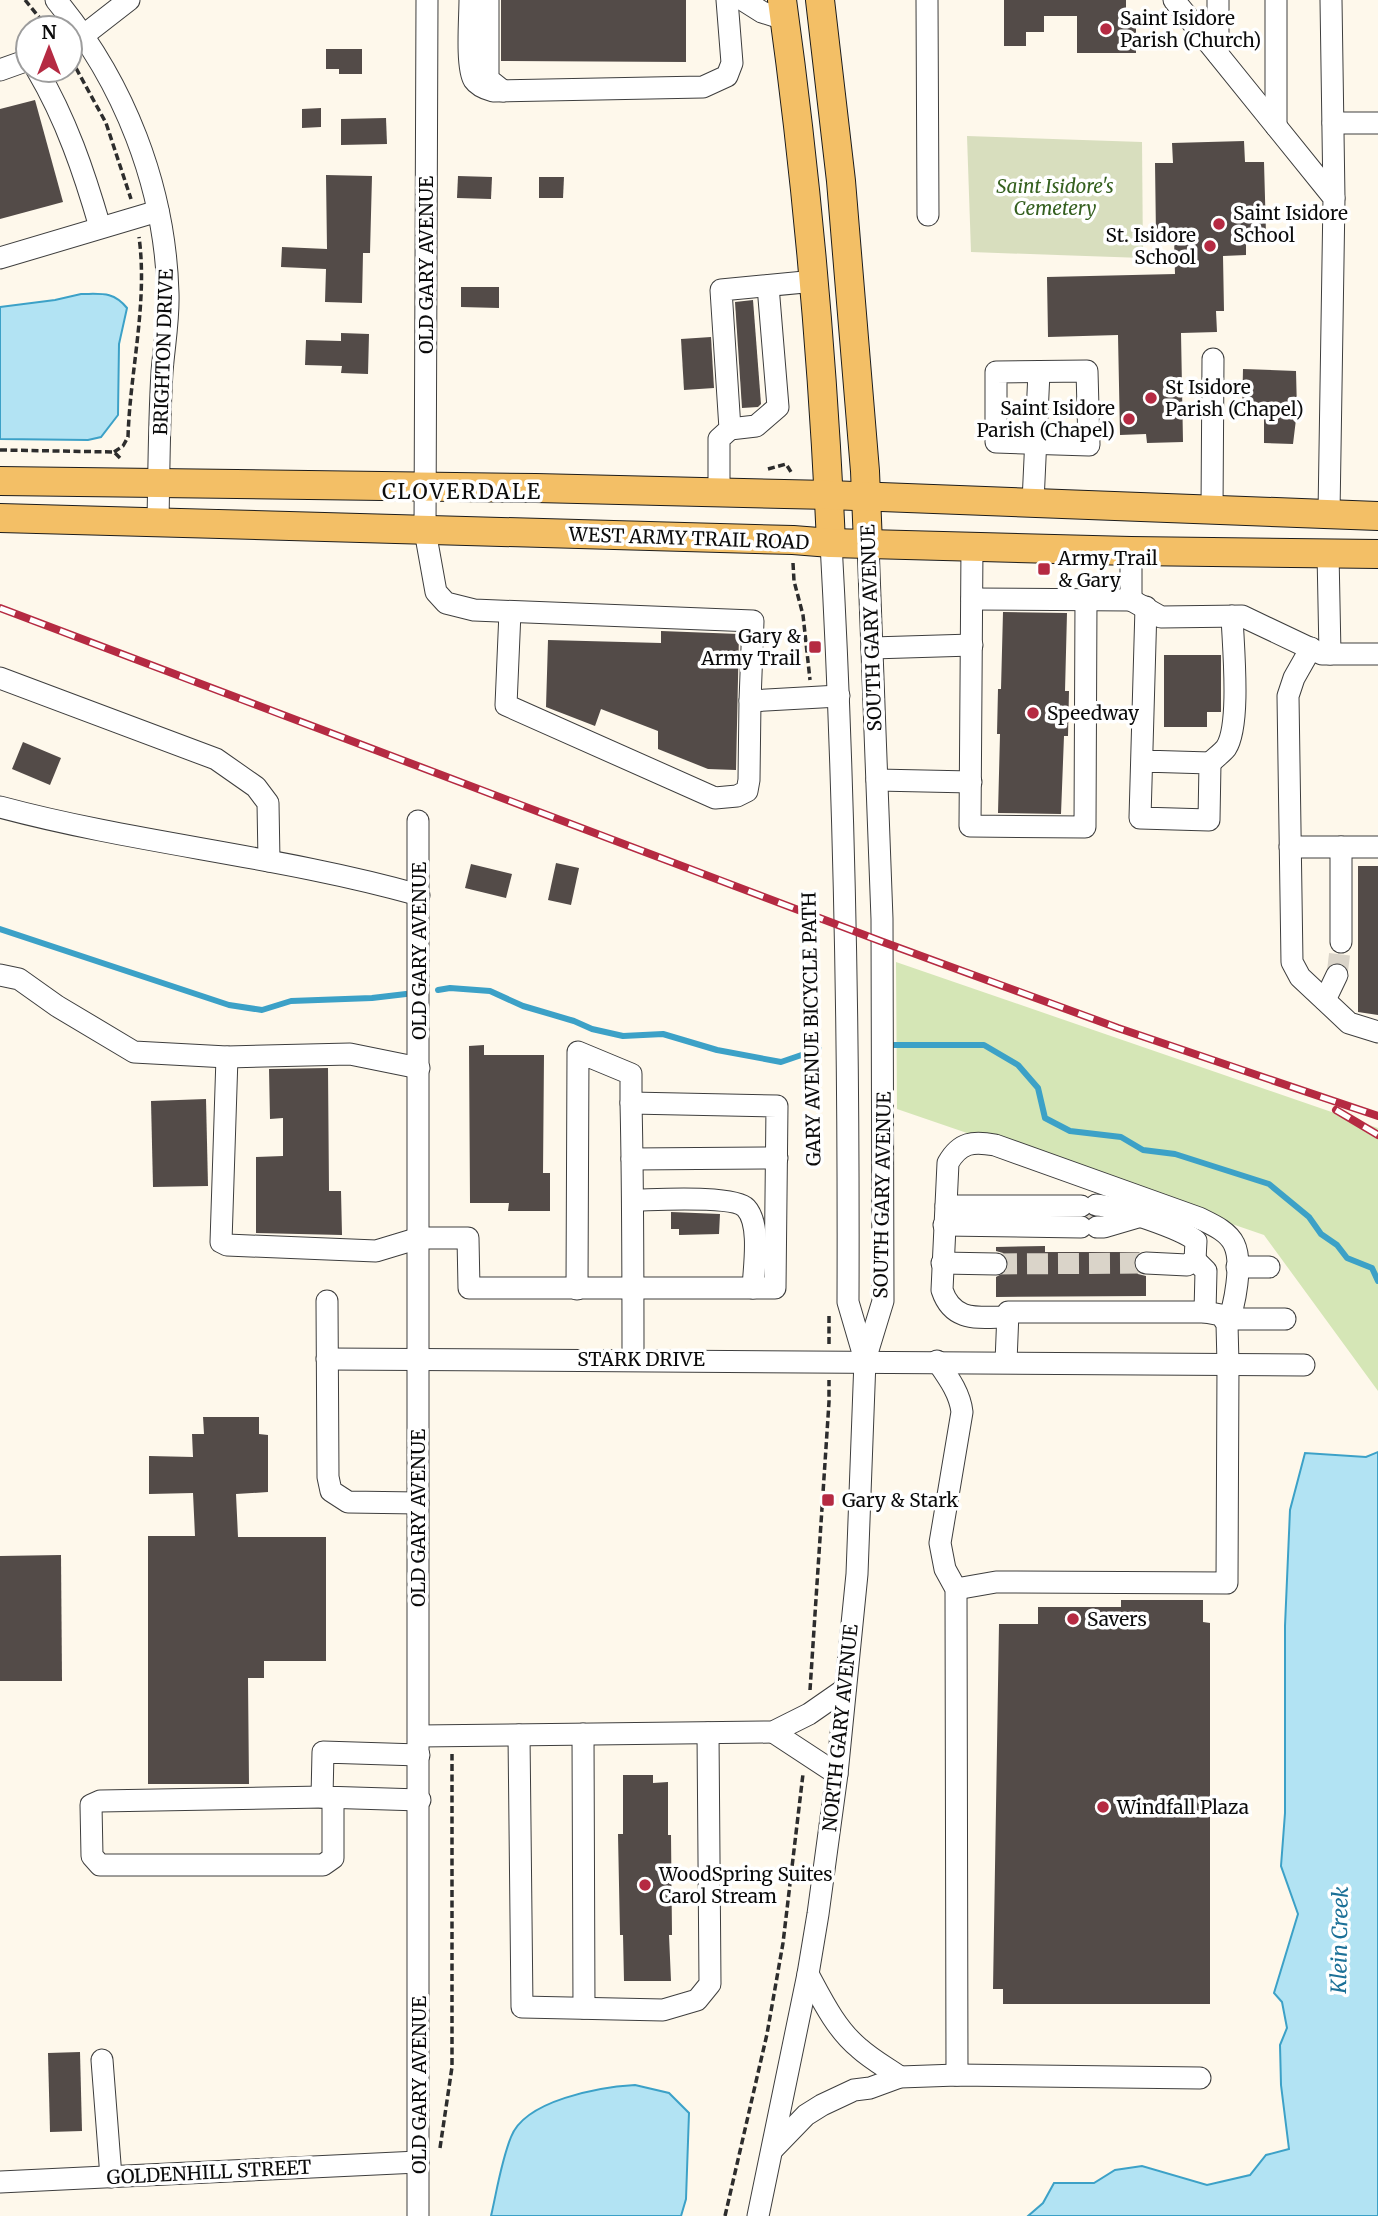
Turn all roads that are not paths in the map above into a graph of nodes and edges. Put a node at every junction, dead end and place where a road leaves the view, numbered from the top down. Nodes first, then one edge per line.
1 (129, 0) edge
2 (427, 0) edge
3 (470, 0) edge
4 (488, 0) edge
5 (727, 0) edge
6 (743, 0) edge
7 (820, 0) edge
8 (927, 0) edge
9 (1174, 0) edge
10 (1218, 0) edge
11 (1276, 0) edge
12 (1331, 0) edge
13 (783, 10) edge
14 (84, 33) edge
15 (84, 49) edge
16 (1218, 54) junction
17 (45, 84) edge
18 (503, 91) junction
19 (1333, 123) junction
20 (1378, 123) edge
21 (1276, 126) junction
22 (1334, 198) junction
23 (158, 211) junction
24 (928, 215) dead end
25 (100, 227) junction
26 (0, 258) edge
27 (815, 281) junction
28 (768, 286) junction
29 (1213, 359) dead end
30 (1039, 372) junction
31 (730, 429) junction
32 (1036, 443) junction
33 (0, 481) edge
34 (159, 483) junction
35 (425, 488) junction
36 (719, 493) junction
37 (829, 495) junction
38 (867, 497) junction
39 (1033, 502) junction
40 (1212, 509) junction
41 (1329, 514) junction
42 (1378, 516) edge
43 (0, 517) edge
44 (158, 521) junction
45 (425, 531) junction
46 (831, 544) junction
47 (868, 544) junction
48 (972, 546) junction
49 (1131, 551) junction
50 (1328, 553) junction
51 (1378, 554) edge
52 (972, 599) junction
53 (1086, 600) junction
54 (1138, 603) junction
55 (510, 612) junction
56 (1233, 616) junction
57 (972, 645) junction
58 (872, 648) junction
59 (1320, 651) junction
60 (1378, 654) edge
61 (0, 678) edge
62 (839, 696) junction
63 (750, 701) junction
64 (1142, 761) junction
65 (1210, 763) junction
66 (877, 780) junction
67 (971, 782) junction
68 (0, 807) edge
69 (418, 821) dead end
70 (1290, 847) junction
71 (1341, 847) junction
72 (1378, 847) edge
73 (269, 861) junction
74 (419, 895) junction
75 (1341, 942) tunnel mouth
76 (0, 975) edge
77 (1337, 975) tunnel mouth
78 (1325, 1000) junction
79 (1378, 1032) edge
80 (227, 1057) junction
81 (419, 1068) junction
82 (631, 1103) junction
83 (777, 1158) junction
84 (632, 1159) junction
85 (632, 1200) junction
86 (945, 1215) junction
87 (419, 1238) junction
88 (1195, 1260) junction
89 (996, 1264) tunnel mouth
90 (1146, 1264) tunnel mouth
91 (1237, 1267) junction
92 (1269, 1267) dead end
93 (942, 1268) junction
94 (753, 1288) junction
95 (577, 1289) junction
96 (633, 1289) junction
97 (327, 1301) dead end
98 (1205, 1312) junction
99 (1008, 1314) junction
100 (1285, 1320) dead end
101 (1228, 1322) junction
102 (418, 1358) junction
103 (327, 1359) junction
104 (633, 1359) junction
105 (865, 1360) junction
106 (937, 1361) junction
107 (1006, 1362) junction
108 (1228, 1364) junction
109 (1304, 1364) dead end
110 (418, 1503) junction
111 (956, 1589) junction
112 (845, 1689) junction
113 (773, 1732) junction
114 (583, 1734) junction
115 (708, 1734) junction
116 (519, 1735) junction
117 (419, 1746) junction
118 (837, 1774) junction
119 (328, 1798) junction
120 (420, 1800) junction
121 (808, 1974) junction
122 (584, 2008) junction
123 (102, 2060) dead end
124 (957, 2075) junction
125 (900, 2077) junction
126 (1200, 2078) dead end
127 (773, 2150) junction
128 (418, 2162) junction
129 (111, 2177) junction
130 (0, 2182) edge
131 (418, 2216) edge
132 (758, 2216) edge

1 - 14 street
2 - 35 street, OLD GARY AVENUE
3 - 18 street
4 - 18 street
5 - 18 street
6 - 13 street
7 - 38 main road, SOUTH GARY AVENUE
8 - 24 street
9 - 16 street
10 - 16 street
11 - 21 street
12 - 19 street
13 - 27 main road, SOUTH GARY AVENUE
15 - 23 street, BRIGHTON DRIVE
16 - 21 street
17 - 25 street
19 - 20 street
19 - 22 street
21 - 22 street
22 - 41 street
23 - 25 street
23 - 34 street, BRIGHTON DRIVE
25 - 26 street
27 - 28 street
27 - 37 main road, SOUTH GARY AVENUE
28 - 31 street
28 - 31 street
29 - 40 street
30 - 32 street
30 - 32 street
30 - 32 street
31 - 36 street
32 - 39 street
33 - 34 main road
34 - 35 main road
34 - 44 street, BRIGHTON DRIVE
35 - 36 main road
35 - 45 street, OLD GARY AVENUE
36 - 37 main road
37 - 38 main road
37 - 46 main road, SOUTH GARY AVENUE
38 - 39 main road
38 - 47 main road, SOUTH GARY AVENUE
39 - 40 main road
40 - 41 main road
41 - 42 main road
43 - 44 main road, WEST ARMY TRAIL ROAD
44 - 45 main road, WEST ARMY TRAIL ROAD
45 - 46 main road, WEST ARMY TRAIL ROAD
45 - 55 street, OLD GARY AVENUE
46 - 47 main road, WEST ARMY TRAIL ROAD
46 - 62 street, SOUTH GARY AVENUE
47 - 48 main road, WEST ARMY TRAIL ROAD
47 - 58 street, SOUTH GARY AVENUE
48 - 49 main road, WEST ARMY TRAIL ROAD
48 - 52 street
49 - 50 main road, WEST ARMY TRAIL ROAD
49 - 54 street
50 - 51 main road, WEST ARMY TRAIL ROAD
50 - 59 street
52 - 53 street
52 - 57 street
53 - 54 street
53 - 67 street
54 - 56 street
54 - 64 street
55 - 63 street, OLD GARY AVENUE
55 - 63 street
56 - 59 street
56 - 65 street
57 - 58 street
57 - 67 street
58 - 66 street, SOUTH GARY AVENUE
59 - 60 street
59 - 70 street
61 - 73 street
62 - 63 street
62 - 105 street, SOUTH GARY AVENUE
64 - 65 street
64 - 65 street
66 - 67 street
66 - 105 street, SOUTH GARY AVENUE
68 - 73 street
69 - 74 street, OLD GARY AVENUE
70 - 71 street
70 - 78 street
71 - 72 street
71 - 75 street
73 - 74 street
74 - 81 street, OLD GARY AVENUE
76 - 80 street
77 - 78 street
78 - 79 street
80 - 81 street
80 - 87 street
81 - 87 street, OLD GARY AVENUE
82 - 83 street
82 - 84 street
82 - 95 street
83 - 84 street
83 - 94 street
84 - 85 street
85 - 94 street
85 - 96 street
86 - 88 street
86 - 91 street
86 - 93 street
87 - 95 street
87 - 102 street, OLD GARY AVENUE
88 - 90 street
88 - 98 street
89 - 93 street
91 - 92 street
91 - 101 street
93 - 99 street
94 - 96 street
95 - 96 street
96 - 104 street
97 - 103 street
98 - 99 street
98 - 101 street
99 - 107 street
100 - 101 street
101 - 108 street
102 - 103 street, STARK DRIVE
102 - 104 street, STARK DRIVE
102 - 110 street, OLD GARY AVENUE
103 - 110 street
104 - 105 street, STARK DRIVE
105 - 106 street, STARK DRIVE
105 - 112 street, NORTH GARY AVENUE
106 - 107 street, STARK DRIVE
106 - 111 street
107 - 108 street, STARK DRIVE
108 - 109 street, STARK DRIVE
108 - 111 street
110 - 117 street, OLD GARY AVENUE
111 - 124 street
112 - 113 street
112 - 118 street, NORTH GARY AVENUE
113 - 115 street
113 - 118 street
114 - 115 street
114 - 116 street
114 - 122 street
115 - 122 street
116 - 117 street
116 - 122 street
117 - 119 street
117 - 120 street, OLD GARY AVENUE
118 - 121 street, NORTH GARY AVENUE
119 - 119 street
119 - 120 street
120 - 128 street, OLD GARY AVENUE
121 - 125 street
121 - 127 street, NORTH GARY AVENUE
123 - 129 street
124 - 125 street
124 - 126 street
125 - 127 street
127 - 132 street, NORTH GARY AVENUE
128 - 129 street, GOLDENHILL STREET
128 - 131 street, OLD GARY AVENUE
129 - 130 street, GOLDENHILL STREET

